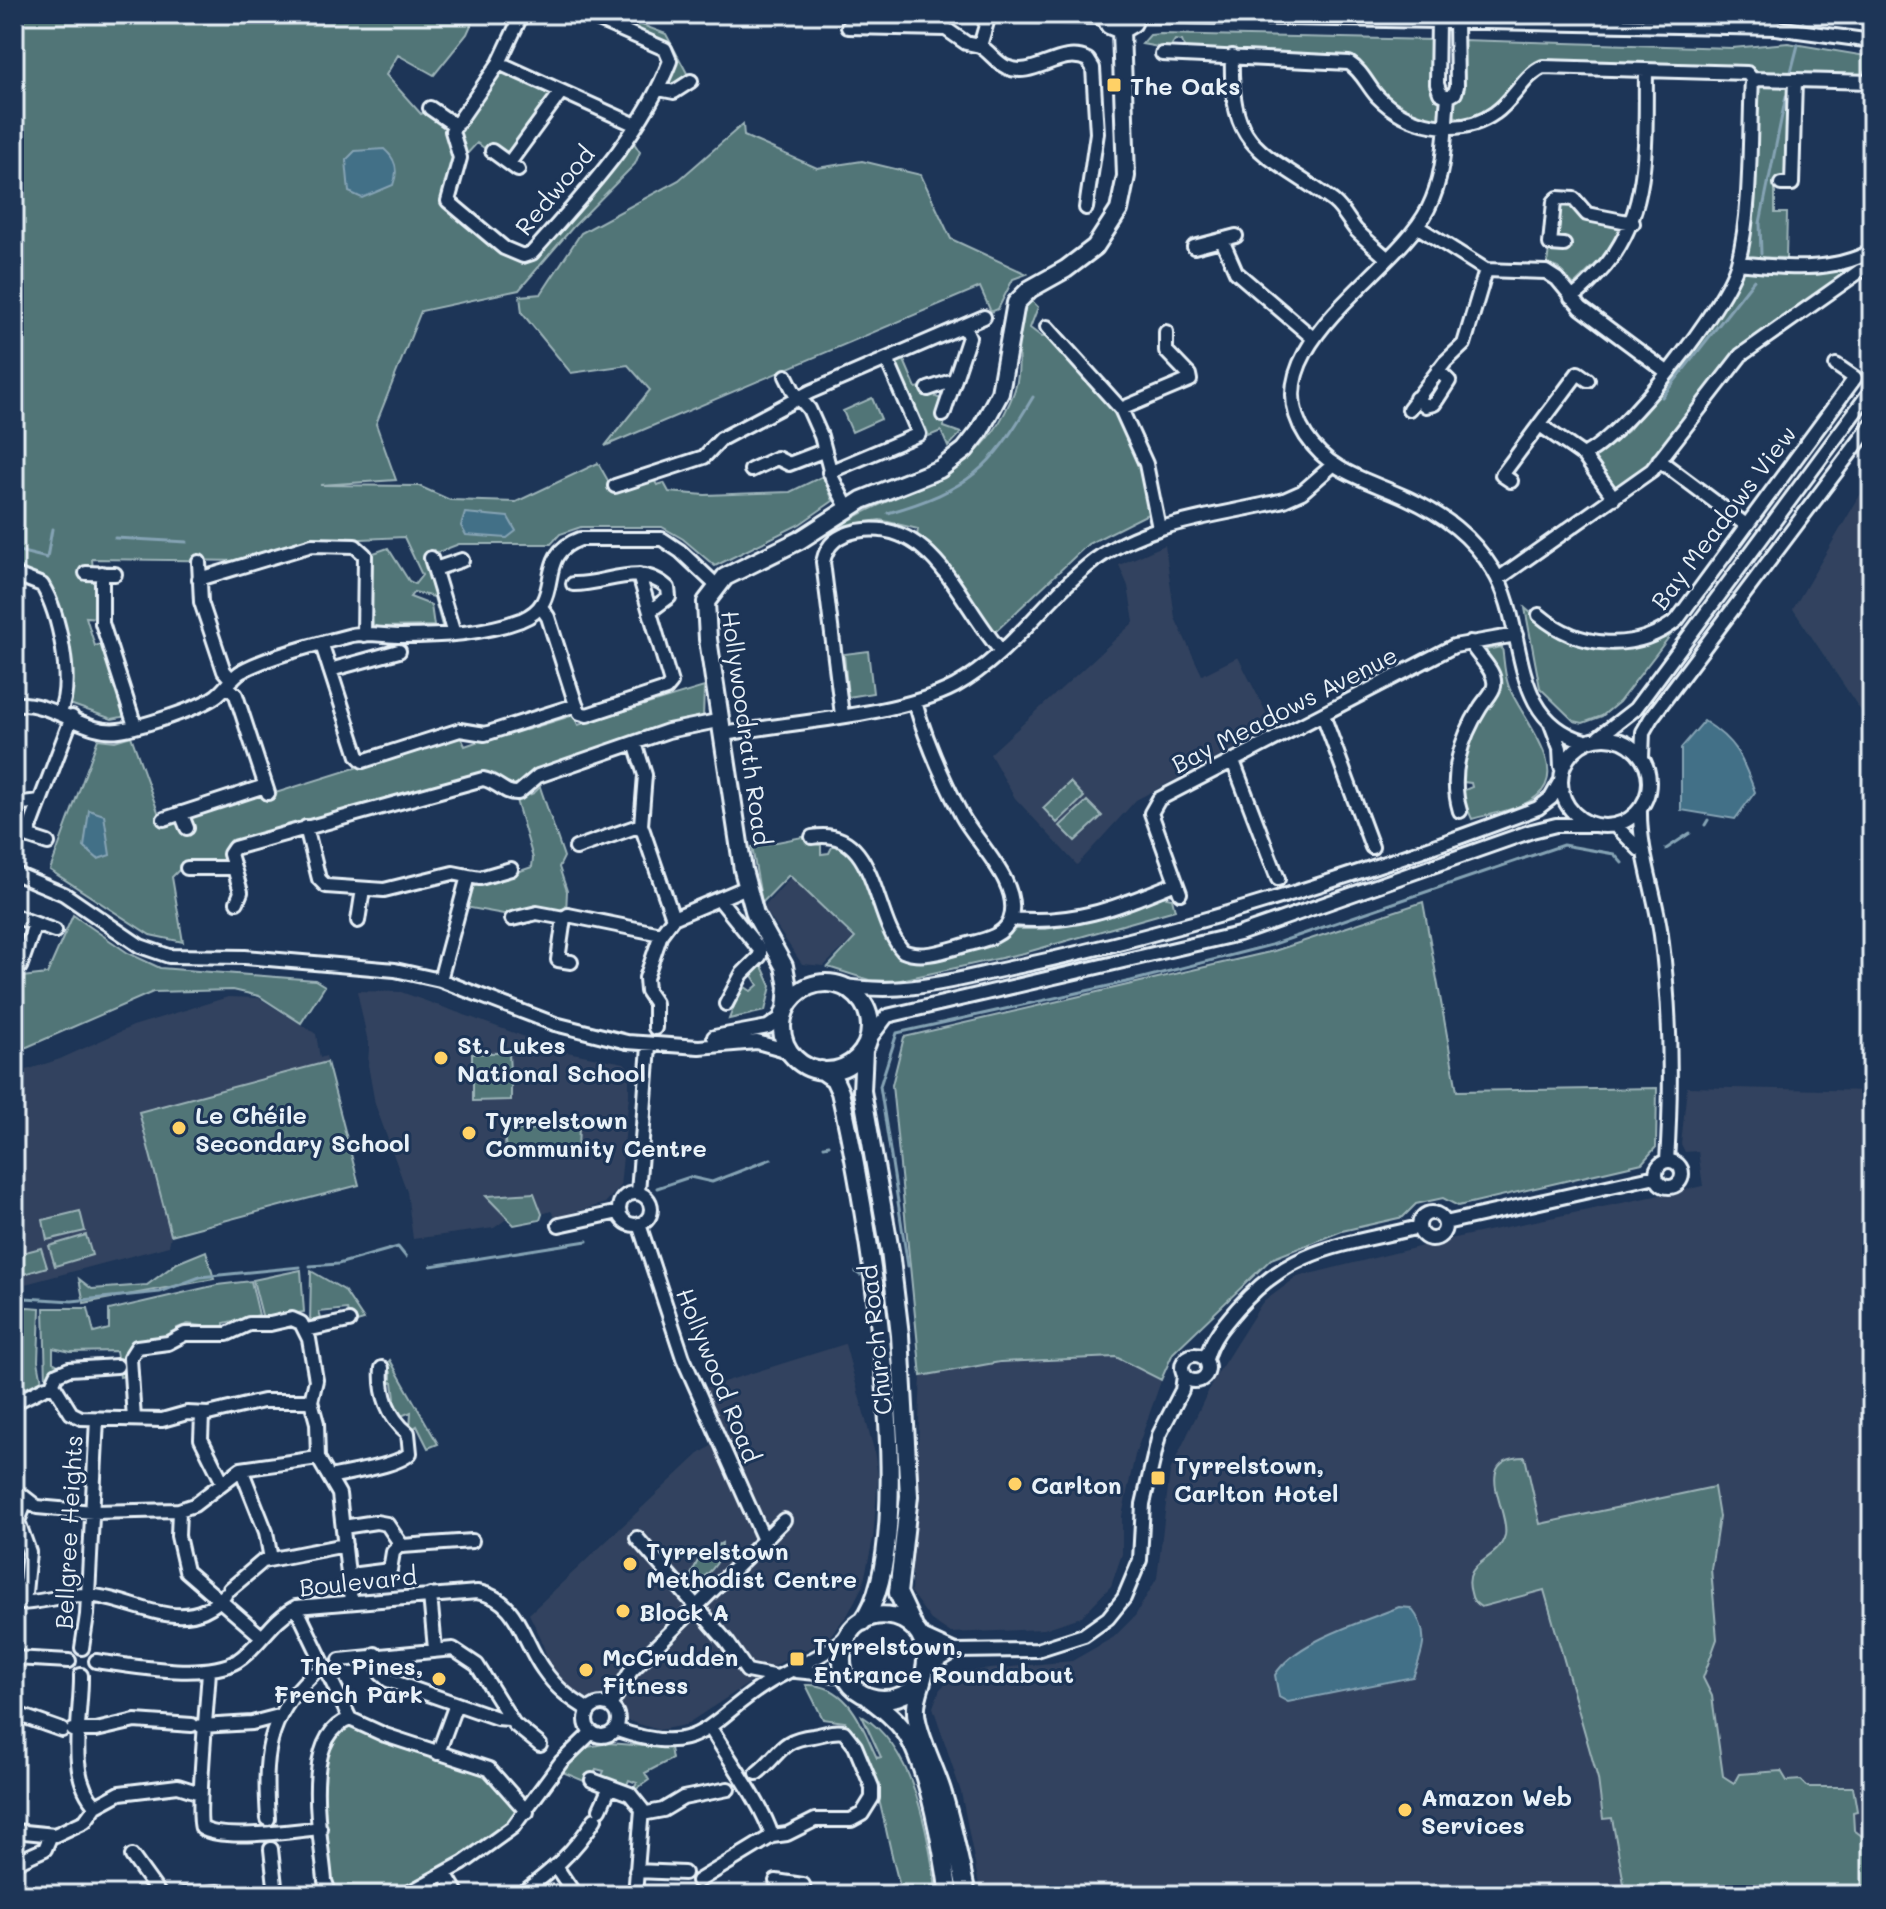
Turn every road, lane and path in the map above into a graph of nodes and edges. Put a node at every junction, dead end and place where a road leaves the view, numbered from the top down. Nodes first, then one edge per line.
1 (522, 14) edge
2 (585, 14) edge
3 (959, 14) edge
4 (1136, 14) edge
5 (989, 15) edge
6 (1104, 16) edge
7 (1438, 20) junction
8 (1456, 20) junction
9 (855, 25) dead end
10 (1121, 30) junction
11 (1872, 41) edge
12 (980, 46) junction
13 (1162, 54) dead end
14 (1232, 56) junction
15 (499, 63) junction
16 (1646, 70) junction
17 (1869, 77) edge
18 (1752, 79) junction
19 (1795, 80) junction
20 (691, 81) dead end
21 (659, 89) junction
22 (561, 92) junction
23 (1448, 97) junction
24 (430, 108) dead end
25 (636, 125) junction
26 (456, 126) junction
27 (1445, 126) junction
28 (492, 151) dead end
29 (1781, 184) dead end
30 (1086, 208) dead end
31 (1633, 223) junction
32 (1418, 227) junction
33 (1236, 236) dead end
34 (1222, 240) junction
35 (1564, 245) dead end
36 (1194, 247) dead end
37 (1872, 251) edge
38 (1388, 259) junction
39 (1738, 263) junction
40 (1486, 270) junction
41 (1872, 270) edge
42 (1571, 298) junction
43 (984, 317) dead end
44 (964, 326) junction
45 (1047, 327) dead end
46 (1166, 332) dead end
47 (1313, 338) junction
48 (887, 360) junction
49 (1836, 365) dead end
50 (1667, 372) junction
51 (786, 376) dead end
52 (954, 380) junction
53 (1588, 380) dead end
54 (928, 389) dead end
55 (1872, 389) edge
56 (799, 398) junction
57 (1413, 404) dead end
58 (1121, 409) junction
59 (943, 415) dead end
60 (1872, 424) edge
61 (1540, 425) junction
62 (823, 451) junction
63 (1583, 455) junction
64 (1659, 460) junction
65 (1333, 465) junction
66 (751, 470) dead end
67 (829, 472) junction
68 (1511, 481) dead end
69 (615, 486) dead end
70 (1614, 498) junction
71 (848, 509) junction
72 (1746, 525) junction
73 (1159, 528) junction
74 (462, 560) dead end
75 (199, 562) dead end
76 (86, 573) dead end
77 (14, 574) edge
78 (639, 575) junction
79 (199, 579) junction
80 (1498, 579) junction
81 (573, 584) dead end
82 (716, 585) junction
83 (541, 607) junction
84 (650, 611) junction
85 (1539, 615) dead end
86 (454, 634) junction
87 (364, 635) junction
88 (1516, 635) junction
89 (1470, 642) junction
90 (322, 645) junction
91 (399, 651) dead end
92 (1001, 651) junction
93 (330, 670) junction
94 (229, 683) junction
95 (915, 702) junction
96 (14, 704) edge
97 (576, 705) junction
98 (66, 714) junction
99 (842, 715) junction
100 (1323, 715) junction
101 (1551, 724) junction
102 (135, 726) junction
103 (723, 727) junction
104 (1599, 737) junction
105 (1585, 741) junction
106 (635, 743) junction
107 (1642, 757) junction
108 (1233, 761) junction
109 (1561, 776) junction
110 (40, 801) junction
111 (14, 804) edge
112 (1640, 808) junction
113 (1460, 811) dead end
114 (181, 813) junction
115 (164, 819) dead end
116 (641, 825) junction
117 (1595, 825) junction
118 (1615, 825) junction
119 (306, 827) junction
120 (187, 828) dead end
121 (20, 834) edge
122 (828, 835) junction
123 (812, 837) dead end
124 (48, 843) dead end
125 (1372, 847) dead end
126 (576, 848) dead end
127 (827, 850) dead end
128 (1644, 856) junction
129 (187, 868) dead end
130 (234, 868) junction
131 (511, 869) dead end
132 (14, 873) edge
133 (468, 876) junction
134 (1278, 879) dead end
135 (747, 887) junction
136 (363, 889) junction
137 (720, 900) junction
138 (237, 902) dead end
139 (14, 916) edge
140 (564, 918) junction
141 (673, 918) junction
142 (512, 919) dead end
143 (1011, 919) junction
144 (358, 921) dead end
145 (35, 924) junction
146 (55, 931) dead end
147 (661, 934) junction
148 (571, 962) dead end
149 (784, 966) junction
150 (20, 967) dead end
151 (742, 974) junction
152 (440, 980) junction
153 (819, 984) junction
154 (840, 985) junction
155 (753, 987) dead end
156 (726, 1004) dead end
157 (785, 1013) junction
158 (655, 1028) dead end
159 (866, 1045) junction
160 (649, 1046) junction
161 (676, 1046) junction
162 (795, 1058) junction
163 (821, 1070) junction
164 (1667, 1161) junction
165 (1656, 1176) junction
166 (638, 1193) junction
167 (619, 1212) junction
168 (1445, 1223) junction
169 (639, 1224) junction
170 (559, 1225) dead end
171 (1419, 1227) junction
172 (349, 1321) dead end
173 (306, 1330) junction
174 (1208, 1350) junction
175 (117, 1366) dead end
176 (382, 1368) dead end
177 (1188, 1378) junction
178 (51, 1387) junction
179 (311, 1401) junction
180 (14, 1403) edge
181 (202, 1415) junction
182 (97, 1419) junction
183 (134, 1419) junction
184 (318, 1458) junction
185 (241, 1469) junction
186 (330, 1477) junction
187 (222, 1481) junction
188 (14, 1489) edge
189 (27, 1499) junction
190 (179, 1510) junction
191 (93, 1512) junction
192 (784, 1520) dead end
193 (343, 1527) junction
194 (637, 1538) dead end
195 (764, 1540) junction
196 (472, 1541) dead end
197 (345, 1545) junction
198 (400, 1545) junction
199 (271, 1559) junction
200 (358, 1574) dead end
201 (88, 1595) junction
202 (430, 1595) junction
203 (223, 1597) junction
204 (351, 1601) junction
205 (19, 1603) edge
206 (296, 1607) junction
207 (696, 1608) junction
208 (856, 1627) junction
209 (918, 1630) junction
210 (261, 1636) junction
211 (82, 1648) junction
212 (435, 1649) junction
213 (955, 1651) junction
214 (375, 1654) junction
215 (14, 1658) edge
216 (69, 1661) junction
217 (96, 1661) junction
218 (325, 1668) junction
219 (209, 1670) junction
220 (793, 1671) junction
221 (924, 1673) junction
222 (81, 1675) junction
223 (846, 1676) junction
224 (777, 1677) junction
225 (869, 1698) junction
226 (456, 1704) junction
227 (610, 1706) junction
228 (589, 1710) junction
229 (14, 1713) edge
230 (279, 1716) junction
231 (350, 1719) junction
232 (509, 1719) junction
233 (200, 1725) junction
234 (615, 1729) junction
235 (711, 1729) junction
236 (71, 1730) junction
237 (592, 1732) junction
238 (438, 1753) junction
239 (561, 1762) junction
240 (592, 1780) dead end
241 (742, 1782) junction
242 (610, 1787) junction
243 (200, 1793) junction
244 (96, 1806) junction
245 (527, 1812) junction
246 (642, 1814) junction
247 (320, 1828) junction
248 (14, 1831) edge
249 (269, 1834) junction
250 (772, 1836) junction
251 (50, 1837) junction
252 (132, 1856) dead end
253 (14, 1863) edge
254 (557, 1868) junction
255 (636, 1871) junction
256 (445, 1873) junction
257 (684, 1873) dead end
258 (698, 1881) dead end
259 (776, 1881) dead end
260 (160, 1895) edge
261 (183, 1895) edge
262 (234, 1895) edge
263 (276, 1895) edge
264 (330, 1895) edge
265 (405, 1895) edge
266 (458, 1895) edge
267 (520, 1895) edge
268 (575, 1895) edge
269 (635, 1895) edge
270 (804, 1895) edge
271 (949, 1895) edge
272 (967, 1895) edge

1 - 15 street
2 - 21 street, Redwood
3 - 5 street
4 - 7 street
4 - 10 main road
5 - 6 street
5 - 12 street
6 - 10 main road
7 - 8 street
7 - 23 street
8 - 11 street
8 - 23 street
9 - 12 street
10 - 71 main road, Hollywoodrath Road
12 - 30 street
13 - 14 street
14 - 27 street
14 - 38 street
15 - 22 street
15 - 26 street
16 - 18 street
16 - 27 street
16 - 31 street
17 - 19 street
18 - 19 street
18 - 39 street
19 - 29 street
20 - 21 street
21 - 25 street, Redwood
22 - 25 street
22 - 28 street
23 - 27 street
24 - 26 street
25 - 26 street, Redwood
27 - 32 street
31 - 35 street
31 - 42 street
32 - 38 street
32 - 40 street
33 - 34 street
34 - 36 street
34 - 47 street
37 - 39 street
38 - 47 street
39 - 50 street
40 - 42 street
40 - 57 street
41 - 64 street
42 - 50 street
43 - 44 street
44 - 48 street
44 - 52 street
45 - 58 street
46 - 58 street
47 - 65 street
48 - 56 street
48 - 67 street
49 - 72 street, Bay Meadows View
50 - 63 street
51 - 56 street
52 - 54 street
52 - 59 street
53 - 61 street
55 - 104 street
56 - 62 street
56 - 69 street
58 - 73 street
60 - 107 street
61 - 63 street
61 - 68 street
62 - 66 street
62 - 67 street
63 - 70 street
64 - 70 street
64 - 72 street
65 - 73 street
65 - 80 street
67 - 71 street
70 - 80 street
71 - 82 main road, Hollywoodrath Road
72 - 85 street, Bay Meadows View
73 - 92 street
74 - 86 street
75 - 79 street
76 - 102 street
77 - 98 street
78 - 81 street
78 - 84 street
78 - 84 street
79 - 87 street
79 - 94 street
80 - 88 street
82 - 83 street
82 - 103 main road, Hollywoodrath Road
83 - 86 street
83 - 97 street
84 - 97 street
86 - 87 street
87 - 90 street
88 - 89 street, Bay Meadows Avenue
88 - 101 street
89 - 100 street, Bay Meadows Avenue
89 - 113 street
90 - 93 street
90 - 94 street
91 - 93 street
92 - 95 street
92 - 99 street
93 - 97 street
94 - 102 street
94 - 114 street
95 - 99 street
95 - 143 street
96 - 98 street
98 - 102 street
98 - 110 street
99 - 103 street
100 - 108 street, Bay Meadows Avenue
100 - 125 street
101 - 105 street
101 - 109 street
103 - 106 street
103 - 135 main road, Hollywoodrath Road
104 - 105 street
104 - 107 street
105 - 109 street
106 - 116 street
106 - 119 street
107 - 112 street
108 - 134 street
108 - 143 street, Bay Meadows Avenue
109 - 117 street
109 - 154 street
110 - 111 street
110 - 121 street
112 - 118 street
112 - 128 street
114 - 115 street
114 - 120 street
116 - 126 street
116 - 141 street
117 - 118 street
117 - 159 street
118 - 128 street
119 - 130 street
119 - 136 street
121 - 124 street
122 - 123 street
122 - 127 street
122 - 143 street
128 - 164 street
129 - 130 street
130 - 138 street
131 - 133 street
132 - 152 street
133 - 136 street
133 - 152 street
135 - 137 street
135 - 149 main road, Hollywoodrath Road
136 - 144 street
137 - 141 street
137 - 151 street
139 - 145 street
140 - 142 street
140 - 147 street
140 - 148 street
141 - 147 street
145 - 146 street
145 - 150 street
147 - 158 street
149 - 153 main road
149 - 157 main road, Hollywoodrath Road
151 - 155 street
151 - 156 street
152 - 160 street
153 - 154 main road
153 - 157 main road
154 - 159 main road
157 - 161 street
157 - 162 main road
159 - 163 main road
159 - 209 main road, Church Road
160 - 161 street
160 - 166 street
161 - 162 street
162 - 163 main road
163 - 208 main road, Church Road
164 - 165 street
164 - 165 street
165 - 168 street
166 - 167 street
166 - 169 street
167 - 169 street
167 - 170 street
168 - 171 street
168 - 171 street
169 - 195 street, Hollywood Road
171 - 174 street
172 - 173 street
173 - 179 street
173 - 183 street
174 - 177 street
174 - 177 street
175 - 178 street
176 - 186 street
177 - 213 street
178 - 180 street
178 - 182 street
179 - 181 street
179 - 184 street
181 - 183 street
181 - 187 street
182 - 183 street
182 - 191 street, Bellgree Heights
184 - 185 street
184 - 186 street
185 - 187 street
185 - 199 street
186 - 193 street
187 - 190 street
188 - 189 street
189 - 191 street
189 - 205 street
190 - 191 street
190 - 203 street
191 - 201 street, Bellgree Heights
192 - 195 street
193 - 197 street
193 - 198 street
194 - 207 street
195 - 207 street
196 - 198 street
197 - 199 street
197 - 204 street
198 - 200 street
199 - 203 street
201 - 203 street
201 - 205 street
201 - 211 street, Bellgree Heights
202 - 204 street, Boulevard
202 - 212 street
202 - 228 street, Boulevard
203 - 210 street
204 - 206 street, Boulevard
206 - 210 street, Boulevard
206 - 218 street
207 - 224 street
207 - 227 street
208 - 209 main road
208 - 220 street
208 - 223 main road
209 - 213 street
209 - 221 main road
210 - 219 street, Boulevard
211 - 216 street
211 - 217 street
212 - 214 street
212 - 232 street
213 - 221 street
214 - 218 street
214 - 226 street
215 - 216 street
216 - 222 street
217 - 219 street
217 - 222 street
218 - 230 street
218 - 231 street
219 - 233 street
220 - 223 street
220 - 224 street
221 - 225 main road
221 - 272 main road
222 - 236 street
223 - 225 main road
224 - 235 street
225 - 271 main road
226 - 232 street
226 - 238 street
227 - 228 street
227 - 234 street
228 - 237 street
229 - 236 street
230 - 233 street
230 - 249 street
231 - 238 street
231 - 247 street
232 - 239 street
233 - 236 street
233 - 243 street
234 - 235 street
234 - 237 street
235 - 241 street
236 - 244 street
237 - 239 street
238 - 245 street
239 - 245 street
240 - 242 street
241 - 246 street
241 - 250 street
241 - 250 street
242 - 246 street
242 - 254 street
243 - 244 street
243 - 249 street
244 - 251 street
245 - 256 street
246 - 255 street
247 - 249 street
247 - 264 street
248 - 251 street
249 - 263 street
250 - 258 street
251 - 253 street
252 - 260 street
254 - 267 street
254 - 268 street
255 - 257 street
255 - 269 street
256 - 265 street
256 - 266 street
259 - 270 street
261 - 262 street

